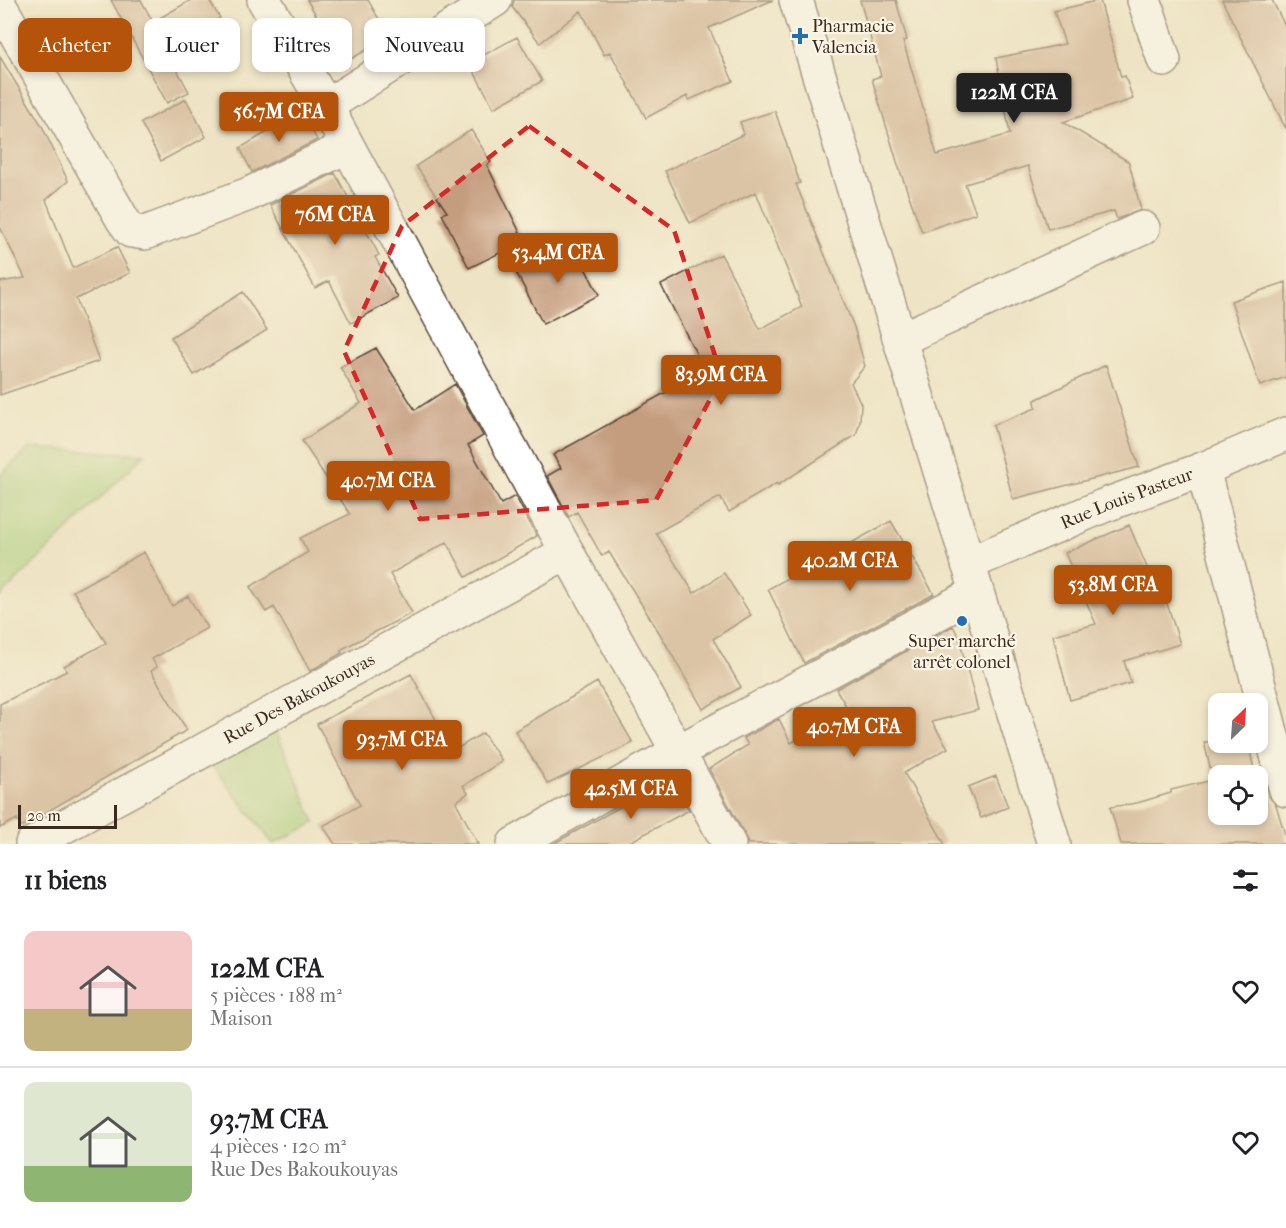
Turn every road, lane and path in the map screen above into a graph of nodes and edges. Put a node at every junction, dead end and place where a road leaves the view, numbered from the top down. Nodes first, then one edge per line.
1 (264, 0) edge
2 (495, 0) edge
3 (796, 0) edge
4 (1144, 0) edge
5 (0, 6) edge
6 (1164, 60) dead end
7 (326, 106) junction
8 (346, 147) junction
9 (1143, 228) dead end
10 (901, 339) junction
11 (1286, 434) edge
12 (1203, 469) junction
13 (567, 552) junction
14 (972, 579) junction
15 (679, 751) junction
16 (1286, 790) edge
17 (32, 844) edge
18 (514, 844) edge
19 (729, 844) edge
20 (1054, 844) edge

1 - 7 main road
2 - 7 main road
3 - 10 main road
4 - 6 main road
5 - 8 main road
7 - 8 main road
8 - 13 main road
9 - 10 main road
10 - 14 main road
11 - 12 main road, Rue Louis Pasteur
12 - 14 main road, Rue Louis Pasteur
12 - 16 main road
13 - 15 main road
13 - 17 main road, Rue Des Bakoukouyas
14 - 15 main road, Rue Louis Pasteur
14 - 20 main road
15 - 18 main road, Rue Louis Pasteur
15 - 19 main road

